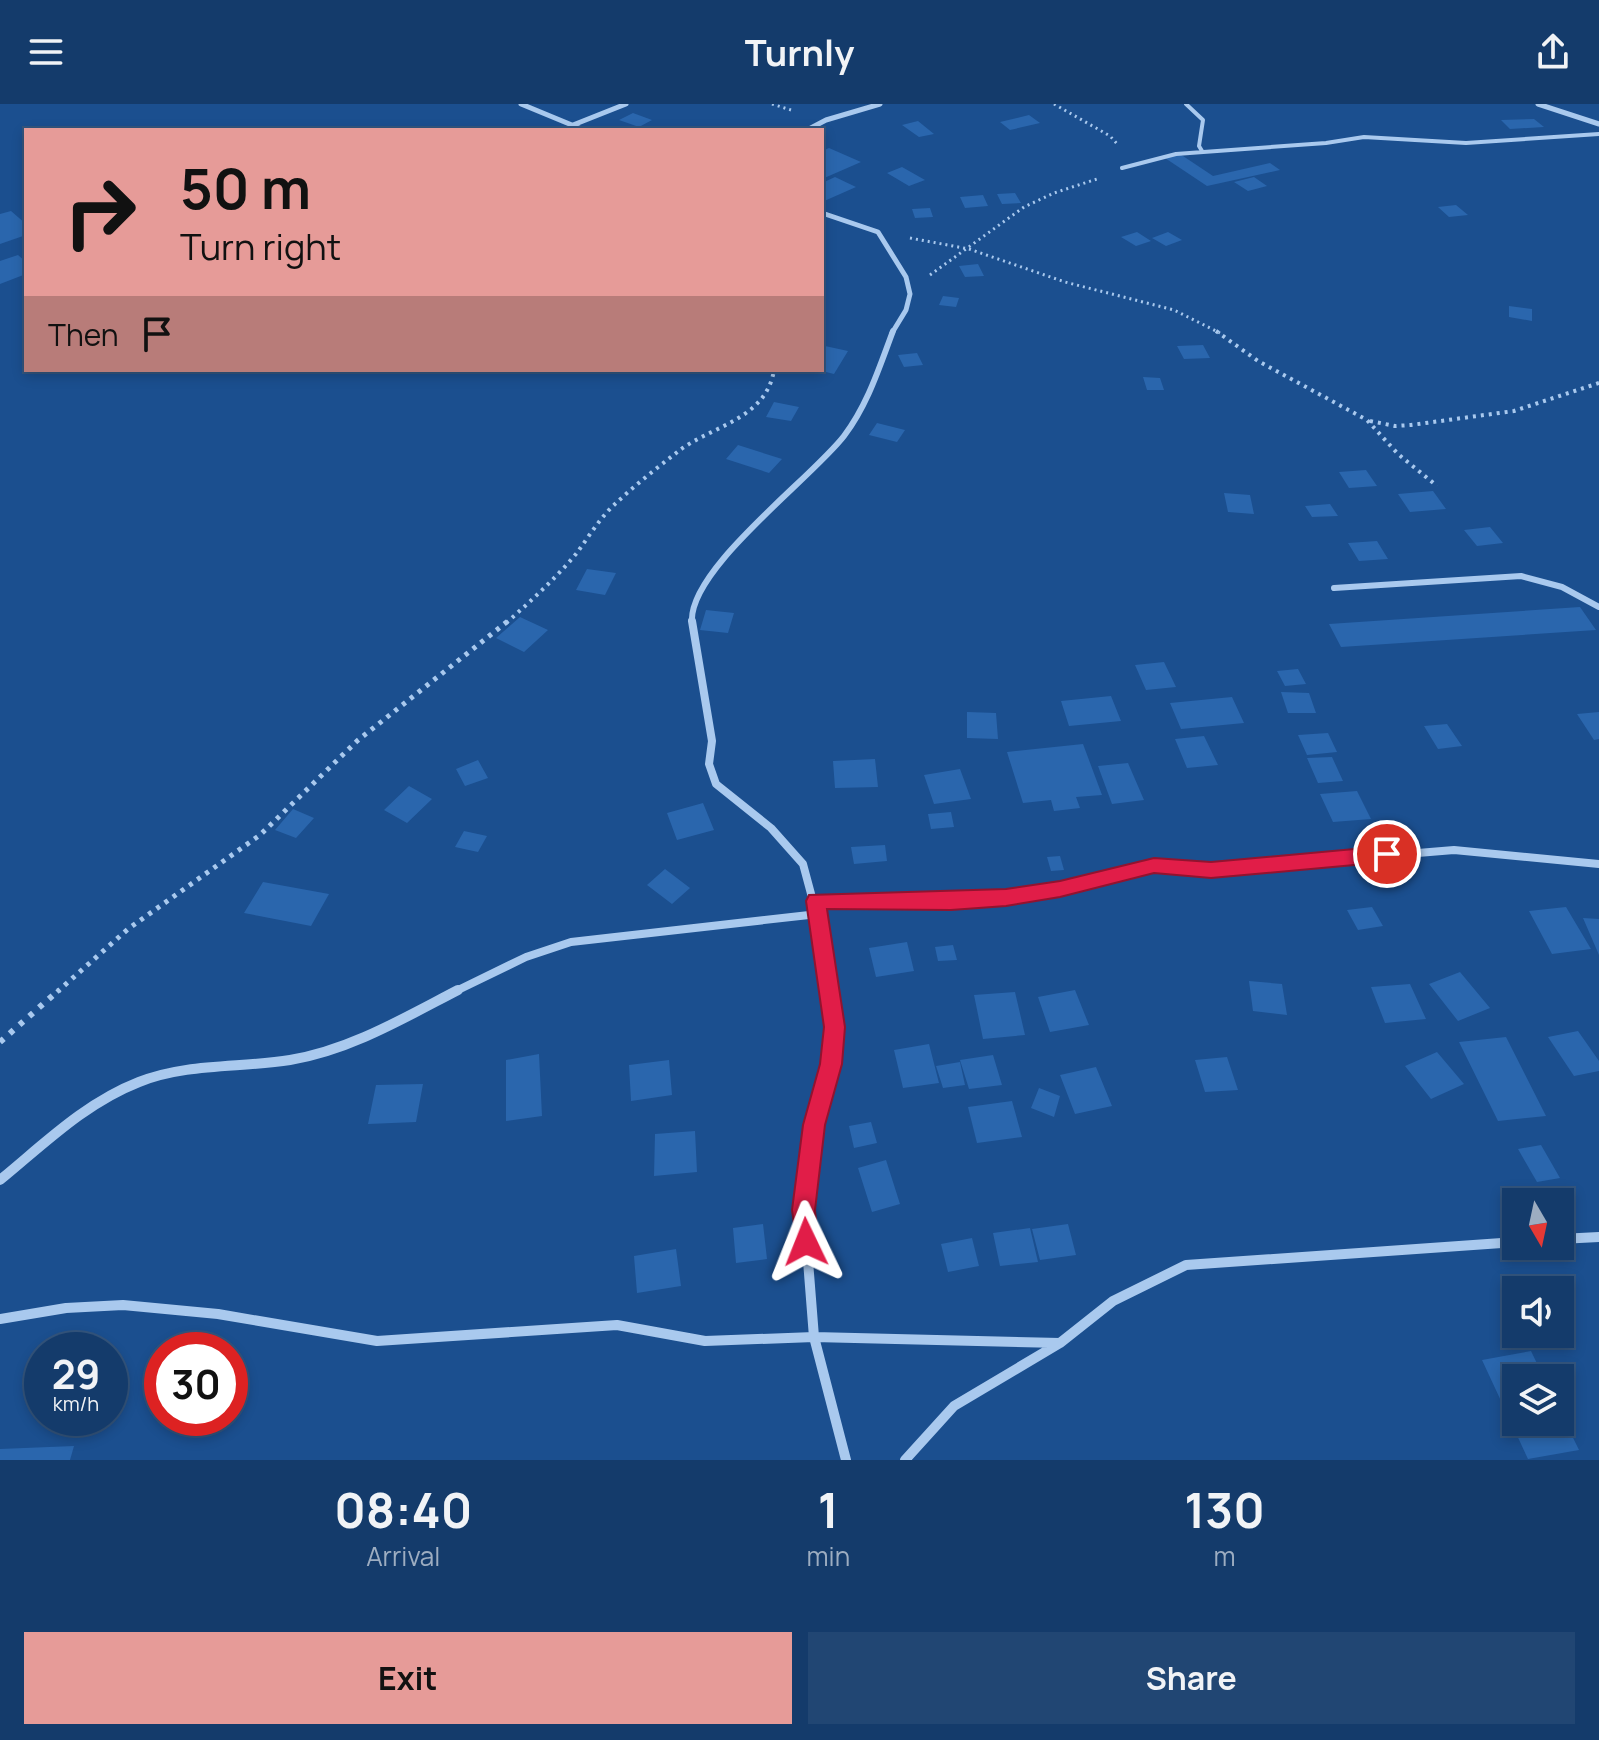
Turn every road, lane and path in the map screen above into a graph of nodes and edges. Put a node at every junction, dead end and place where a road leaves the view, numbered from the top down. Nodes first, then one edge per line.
1 (521, 104) edge
2 (626, 104) edge
3 (880, 104) edge
4 (1054, 104) edge
5 (1186, 104) edge
6 (1538, 104) edge
7 (1599, 124) edge
8 (573, 125) junction
9 (580, 128) edge
10 (811, 128) edge
11 (1599, 134) edge
12 (1202, 151) junction
13 (1122, 168) junction
14 (824, 214) edge
15 (878, 232) junction
16 (969, 249) junction
17 (908, 287) junction
18 (774, 372) edge
19 (1599, 383) edge
20 (1367, 420) junction
21 (1437, 486) dead end
22 (1334, 588) dead end
23 (1599, 607) edge
24 (1599, 864) edge
25 (816, 901) junction
26 (818, 914) junction
27 (0, 1042) edge
28 (0, 1180) edge
29 (1599, 1237) edge
30 (1574, 1238) edge
31 (1502, 1243) edge
32 (0, 1319) edge
33 (814, 1337) junction
34 (1060, 1343) junction
35 (846, 1460) edge
36 (905, 1460) edge

1 - 8 street
2 - 8 street
3 - 10 street
4 - 13 path
5 - 12 lane
6 - 7 street
8 - 9 street
11 - 12 lane
12 - 13 lane
13 - 16 path
14 - 15 street
15 - 16 path
15 - 17 street
16 - 17 path
16 - 20 path
17 - 25 street
18 - 27 path
19 - 20 path
20 - 21 path
22 - 23 street
24 - 25 street
25 - 26 street
26 - 28 street
26 - 33 street
29 - 30 street
31 - 34 street
32 - 33 street
33 - 34 street
33 - 35 street
34 - 36 street

